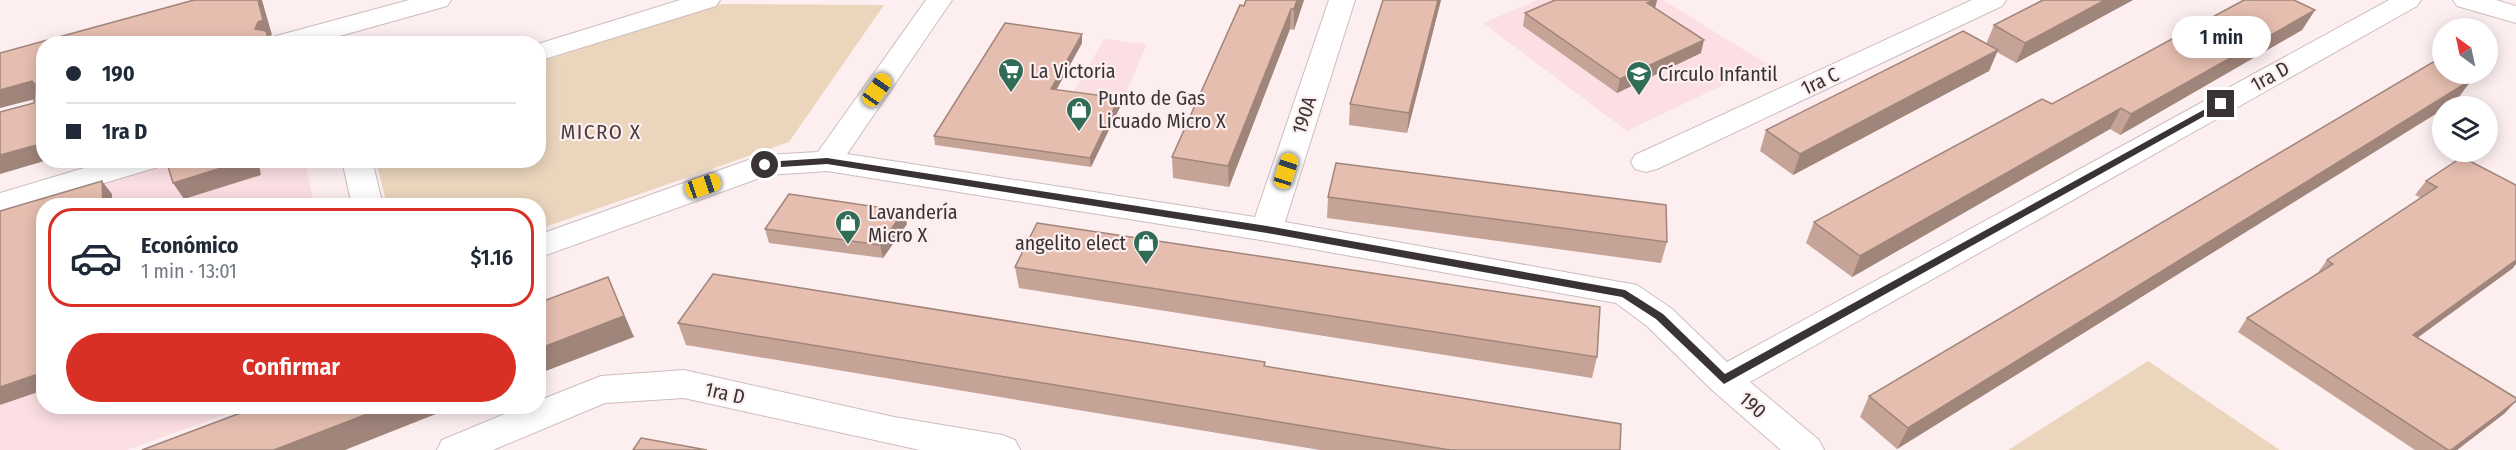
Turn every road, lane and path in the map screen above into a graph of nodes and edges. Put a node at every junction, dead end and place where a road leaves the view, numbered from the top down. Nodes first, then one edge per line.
1 (438, 0) edge
2 (706, 0) edge
3 (939, 0) edge
4 (1342, 0) edge
5 (1993, 0) edge
6 (2408, 0) edge
7 (2467, 0) edge
8 (2516, 15) edge
9 (308, 36) edge
10 (546, 50) edge
11 (827, 161) junction
12 (1646, 162) dead end
13 (120, 168) edge
14 (359, 168) edge
15 (366, 198) edge
16 (0, 204) edge
17 (1267, 230) junction
18 (546, 243) edge
19 (1724, 380) junction
20 (546, 413) edge
21 (543, 414) edge
22 (455, 450) edge
23 (1002, 450) edge
24 (1806, 450) edge

1 - 9 street
2 - 10 street
3 - 11 street
4 - 17 street, 190A
5 - 12 street, 1ra C
6 - 19 street, 1ra D
7 - 8 street
11 - 17 street, 190
11 - 18 street, 190
13 - 16 street
14 - 15 street
17 - 19 street, 190
19 - 24 street, 190
20 - 23 street, 1ra D
21 - 22 street, 1ra D

